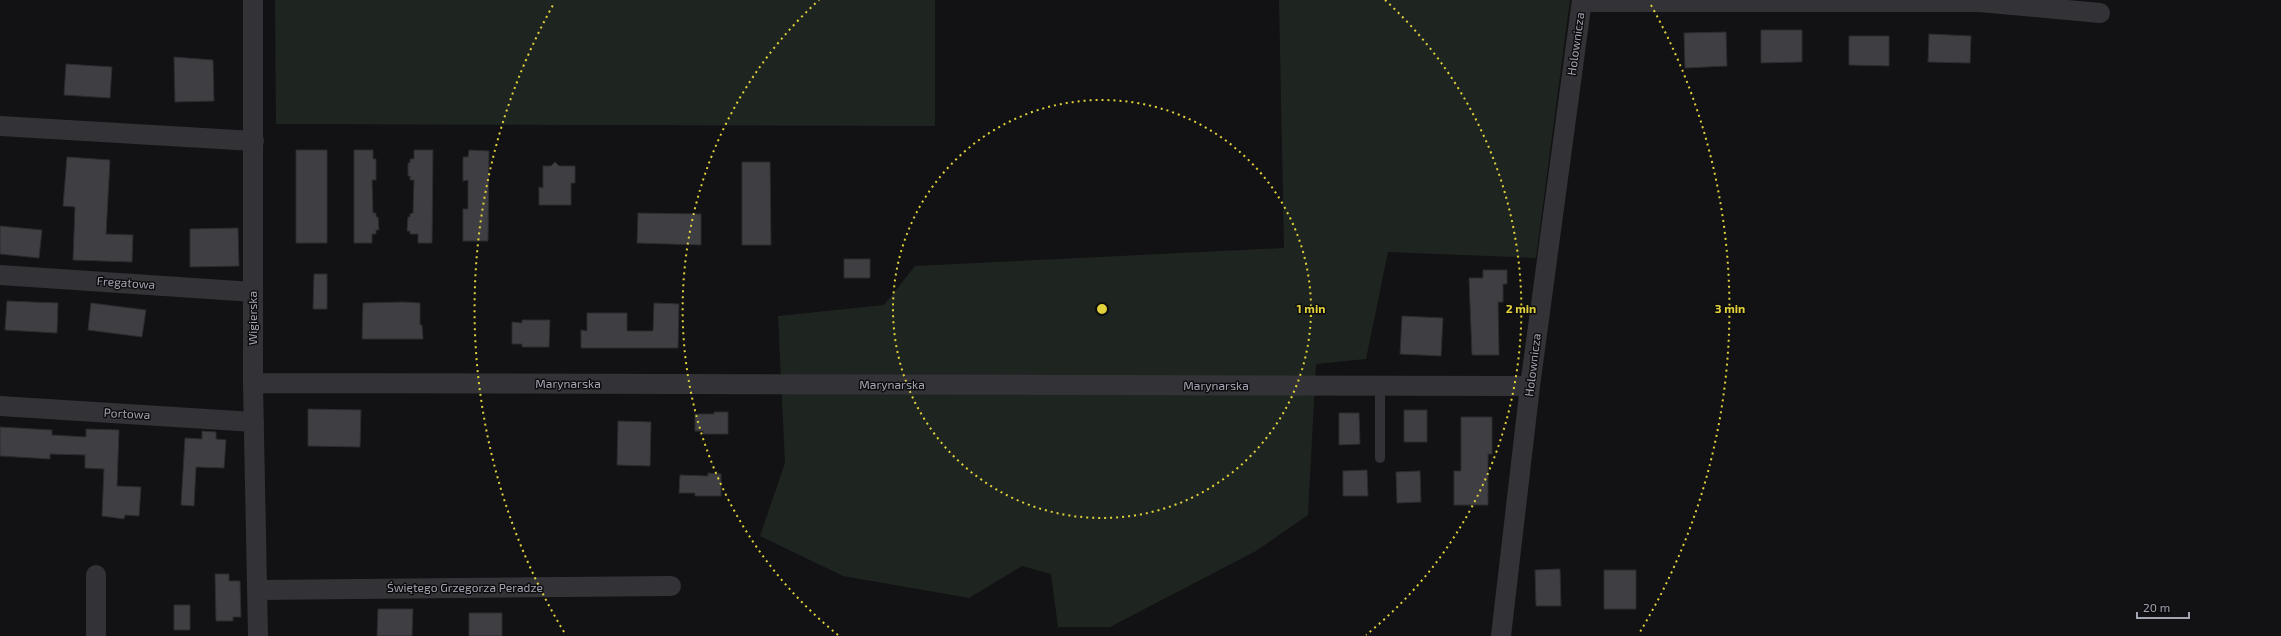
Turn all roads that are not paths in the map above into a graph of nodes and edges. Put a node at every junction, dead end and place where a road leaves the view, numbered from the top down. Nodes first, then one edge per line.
1 (253, 0) edge
2 (1582, 1) edge
3 (2100, 13) dead end
4 (0, 126) edge
5 (254, 141) junction
6 (0, 275) edge
7 (253, 292) junction
8 (253, 383) junction
9 (1380, 386) junction
10 (1530, 386) junction
11 (0, 406) edge
12 (254, 422) junction
13 (1380, 458) dead end
14 (96, 575) dead end
15 (671, 586) dead end
16 (258, 590) junction
17 (96, 636) edge
18 (258, 636) edge
19 (1501, 636) edge

1 - 5 street, Wigierska
2 - 3 street
2 - 10 street, Holownicza
4 - 5 street
5 - 7 street, Wigierska
6 - 7 street, Fregatowa
7 - 8 street, Wigierska
8 - 9 street, Marynarska
8 - 12 street, Wigierska
9 - 10 street, Marynarska
9 - 13 lane
10 - 19 street, Holownicza
11 - 12 street, Portowa
12 - 16 street, Wigierska
14 - 17 street
15 - 16 street, Świętego Grzegorza Peradze
16 - 18 street, Wigierska

